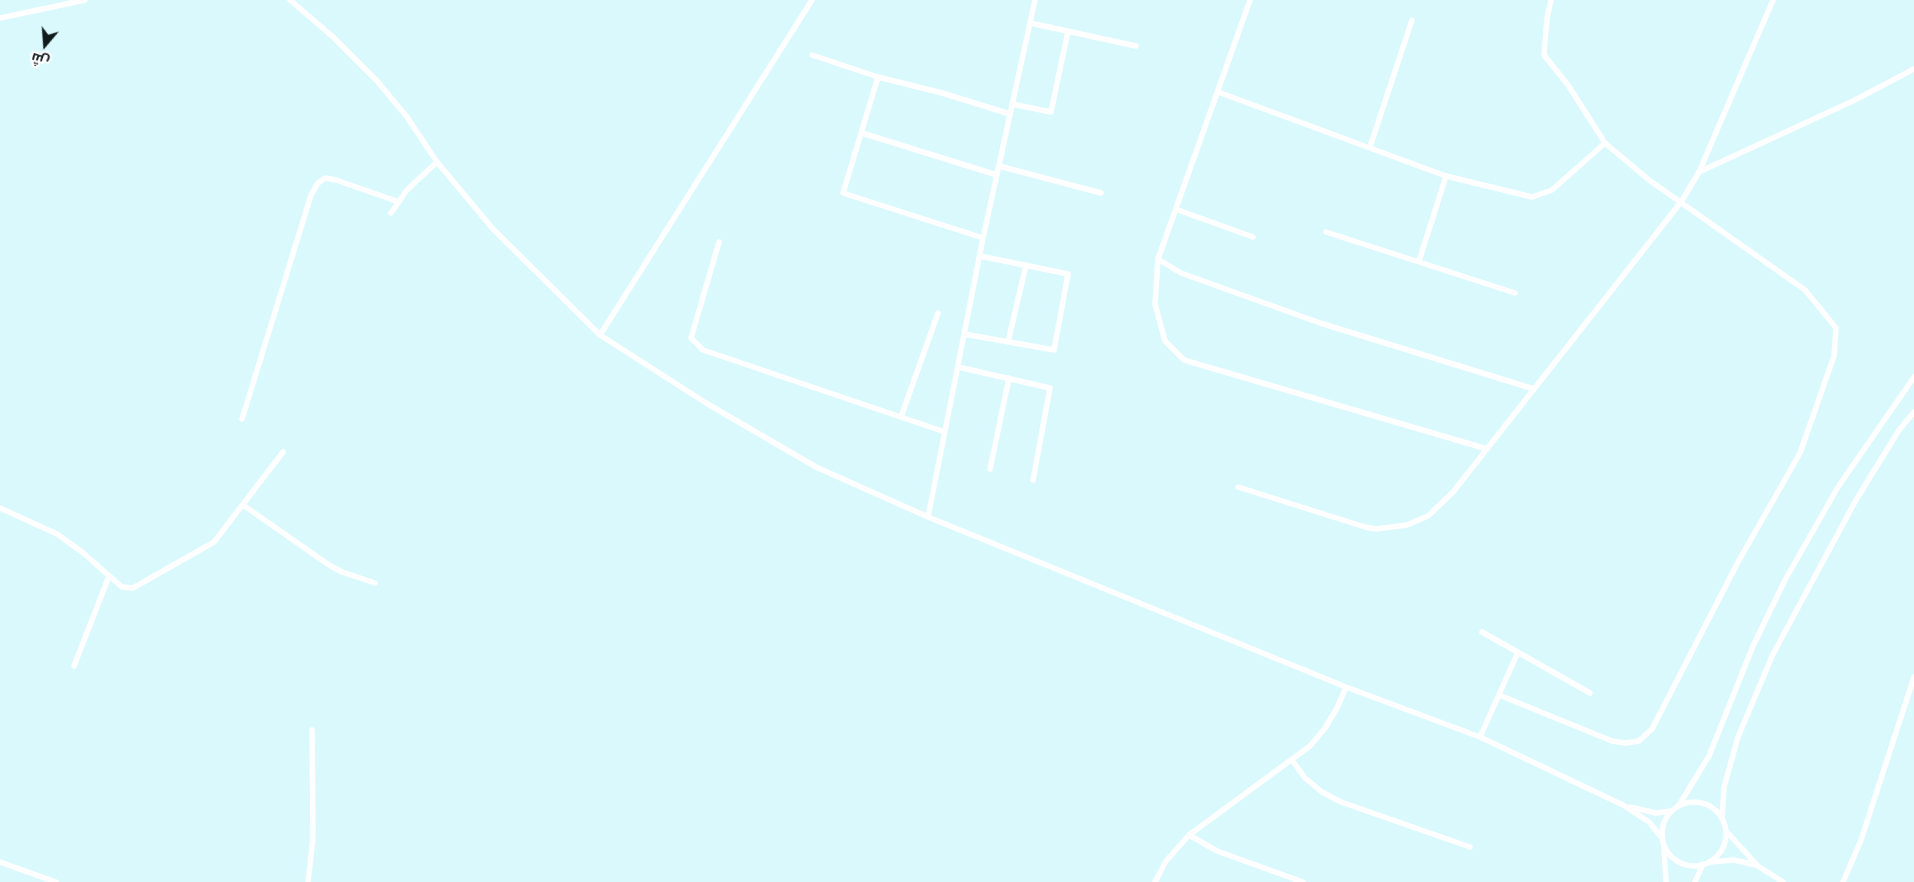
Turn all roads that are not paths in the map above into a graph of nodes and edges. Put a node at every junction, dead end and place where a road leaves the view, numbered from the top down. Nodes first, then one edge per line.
1 (84, 0) edge
2 (290, 0) edge
3 (812, 0) edge
4 (1035, 0) edge
5 (1250, 0) edge
6 (1551, 0) edge
7 (1773, 0) edge
8 (0, 18) edge
9 (1412, 20) dead end
10 (1030, 23) junction
11 (1068, 31) junction
12 (1136, 46) dead end
13 (812, 55) dead end
14 (1914, 68) edge
15 (878, 77) junction
16 (1218, 92) junction
17 (1012, 104) junction
18 (1010, 114) junction
19 (862, 133) junction
20 (1605, 143) junction
21 (1370, 147) junction
22 (437, 162) junction
23 (999, 166) junction
24 (1699, 172) junction
25 (997, 175) junction
26 (1446, 176) junction
27 (1101, 193) dead end
28 (398, 202) junction
29 (1681, 202) junction
30 (1178, 210) junction
31 (392, 212) dead end
32 (1326, 232) dead end
33 (1252, 236) dead end
34 (983, 238) junction
35 (719, 242) dead end
36 (980, 256) junction
37 (1158, 259) junction
38 (1419, 260) junction
39 (1026, 265) junction
40 (1515, 293) dead end
41 (938, 314) dead end
42 (964, 334) junction
43 (600, 335) junction
44 (1008, 342) junction
45 (958, 367) junction
46 (1914, 377) edge
47 (1009, 378) junction
48 (1534, 389) junction
49 (1914, 412) edge
50 (900, 417) junction
51 (242, 419) dead end
52 (945, 432) junction
53 (1487, 448) junction
54 (283, 452) dead end
55 (990, 470) dead end
56 (1033, 480) dead end
57 (1238, 487) dead end
58 (243, 505) junction
59 (0, 508) edge
60 (928, 517) junction
61 (109, 576) junction
62 (375, 583) dead end
63 (1482, 632) dead end
64 (1518, 652) junction
65 (74, 666) dead end
66 (1914, 677) edge
67 (1346, 686) junction
68 (1590, 693) dead end
69 (1499, 695) junction
70 (312, 730) dead end
71 (1480, 737) junction
72 (1292, 760) junction
73 (1623, 805) junction
74 (1679, 805) junction
75 (1671, 811) junction
76 (1722, 818) junction
77 (1727, 832) junction
78 (1189, 835) junction
79 (1662, 838) junction
80 (1663, 846) junction
81 (1470, 847) dead end
82 (0, 862) edge
83 (1706, 863) junction
84 (1758, 866) junction
85 (56, 882) edge
86 (308, 882) edge
87 (1155, 882) edge
88 (1303, 882) edge
89 (1666, 882) edge
90 (1695, 882) edge
91 (1784, 882) edge
92 (1843, 882) edge

1 - 8 lane
2 - 22 lane
3 - 43 lane
4 - 10 lane
5 - 16 lane
6 - 20 lane
7 - 24 lane
9 - 21 lane
10 - 11 lane
10 - 17 lane
11 - 12 lane
11 - 17 lane
13 - 15 lane
14 - 24 lane
15 - 18 lane
15 - 19 lane
16 - 21 lane
16 - 30 lane
17 - 18 lane
18 - 23 lane
19 - 25 lane
19 - 34 lane
20 - 26 lane
20 - 29 lane
21 - 26 lane
22 - 28 lane
22 - 43 lane
23 - 25 lane
23 - 27 lane
24 - 29 lane
25 - 34 lane
26 - 38 lane
28 - 31 lane
28 - 51 lane
29 - 48 lane
29 - 69 lane
30 - 33 lane
30 - 37 lane
32 - 38 lane
34 - 36 lane
35 - 50 lane
36 - 39 lane
36 - 42 lane
37 - 48 lane
37 - 53 lane
38 - 40 lane
39 - 44 lane
39 - 44 lane
41 - 50 lane
42 - 44 lane
42 - 45 lane
43 - 60 lane
45 - 47 lane
45 - 52 lane
46 - 74 lane
47 - 55 lane
47 - 56 lane
48 - 53 lane
49 - 76 lane
50 - 52 lane
52 - 60 lane
53 - 57 lane
54 - 58 lane
58 - 61 lane
58 - 62 lane
59 - 61 lane
60 - 67 lane
61 - 65 lane
63 - 64 lane
64 - 68 lane
64 - 69 lane
66 - 92 lane
67 - 71 lane
67 - 72 lane
69 - 71 lane
70 - 86 lane
71 - 73 lane
72 - 78 lane
72 - 81 lane
73 - 75 lane
73 - 79 lane
74 - 75 lane
74 - 76 lane
75 - 79 lane
76 - 77 lane
77 - 83 lane
77 - 84 lane
78 - 87 lane
78 - 88 lane
79 - 80 lane
80 - 83 lane
80 - 89 lane
82 - 85 lane
83 - 84 lane
83 - 90 lane
84 - 91 lane

